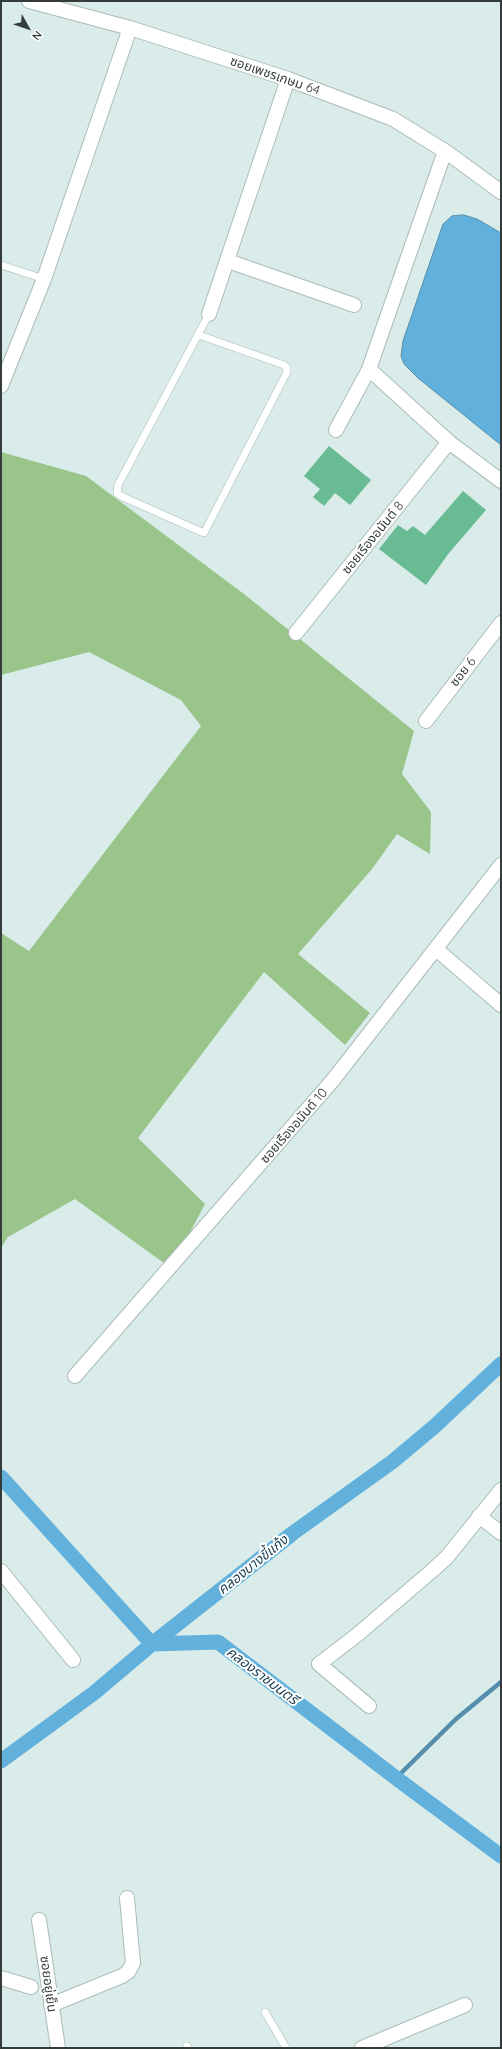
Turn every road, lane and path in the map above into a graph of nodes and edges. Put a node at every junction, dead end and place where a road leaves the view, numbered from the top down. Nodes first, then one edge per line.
1 (29, 1) edge
2 (130, 28) junction
3 (288, 79) junction
4 (445, 151) junction
5 (501, 192) edge
6 (228, 261) junction
7 (1, 265) edge
8 (44, 279) junction
9 (354, 304) dead end
10 (209, 314) joint
11 (199, 335) junction
12 (369, 369) junction
13 (1, 386) edge
14 (336, 430) dead end
15 (449, 442) junction
16 (501, 481) edge
17 (501, 623) edge
18 (296, 633) dead end
19 (426, 721) dead end
20 (501, 865) edge
21 (436, 949) junction
22 (501, 1005) edge
23 (75, 1376) dead end
24 (501, 1490) edge
25 (479, 1516) junction
26 (501, 1533) edge
27 (1, 1571) edge
28 (73, 1660) dead end
29 (369, 1706) dead end
30 (127, 1898) dead end
31 (39, 1920) dead end
32 (1, 1978) edge
33 (31, 1987) dead end
34 (51, 2005) junction
35 (465, 2005) dead end
36 (264, 2012) dead end
37 (58, 2048) edge
38 (286, 2048) edge
39 (362, 2048) edge

1 - 2 street, ซอยเพชรเกษม 64
2 - 3 street, ซอยเพชรเกษม 64
2 - 8 street
3 - 4 street, ซอยเพชรเกษม 64
3 - 6 street
4 - 5 street, ซอยเพชรเกษม 64
4 - 12 street
6 - 9 street
6 - 10 street
7 - 8 lane
8 - 13 street
10 - 11 lane
11 - 11 lane
12 - 14 street
12 - 15 street
15 - 16 street
15 - 18 street, ซอยเรืองอนันต์ 8
17 - 19 street, ซอย 6
20 - 21 street, ซอยเรืองอนันต์ 10
21 - 22 street
21 - 23 street, ซอยเรืองอนันต์ 10
24 - 25 street
25 - 26 street
25 - 29 street
27 - 28 street
30 - 34 street
31 - 34 street, ซอยอยู่เย็น
32 - 33 street
34 - 37 street, ซอยอยู่เย็น
35 - 39 street
36 - 38 lane

